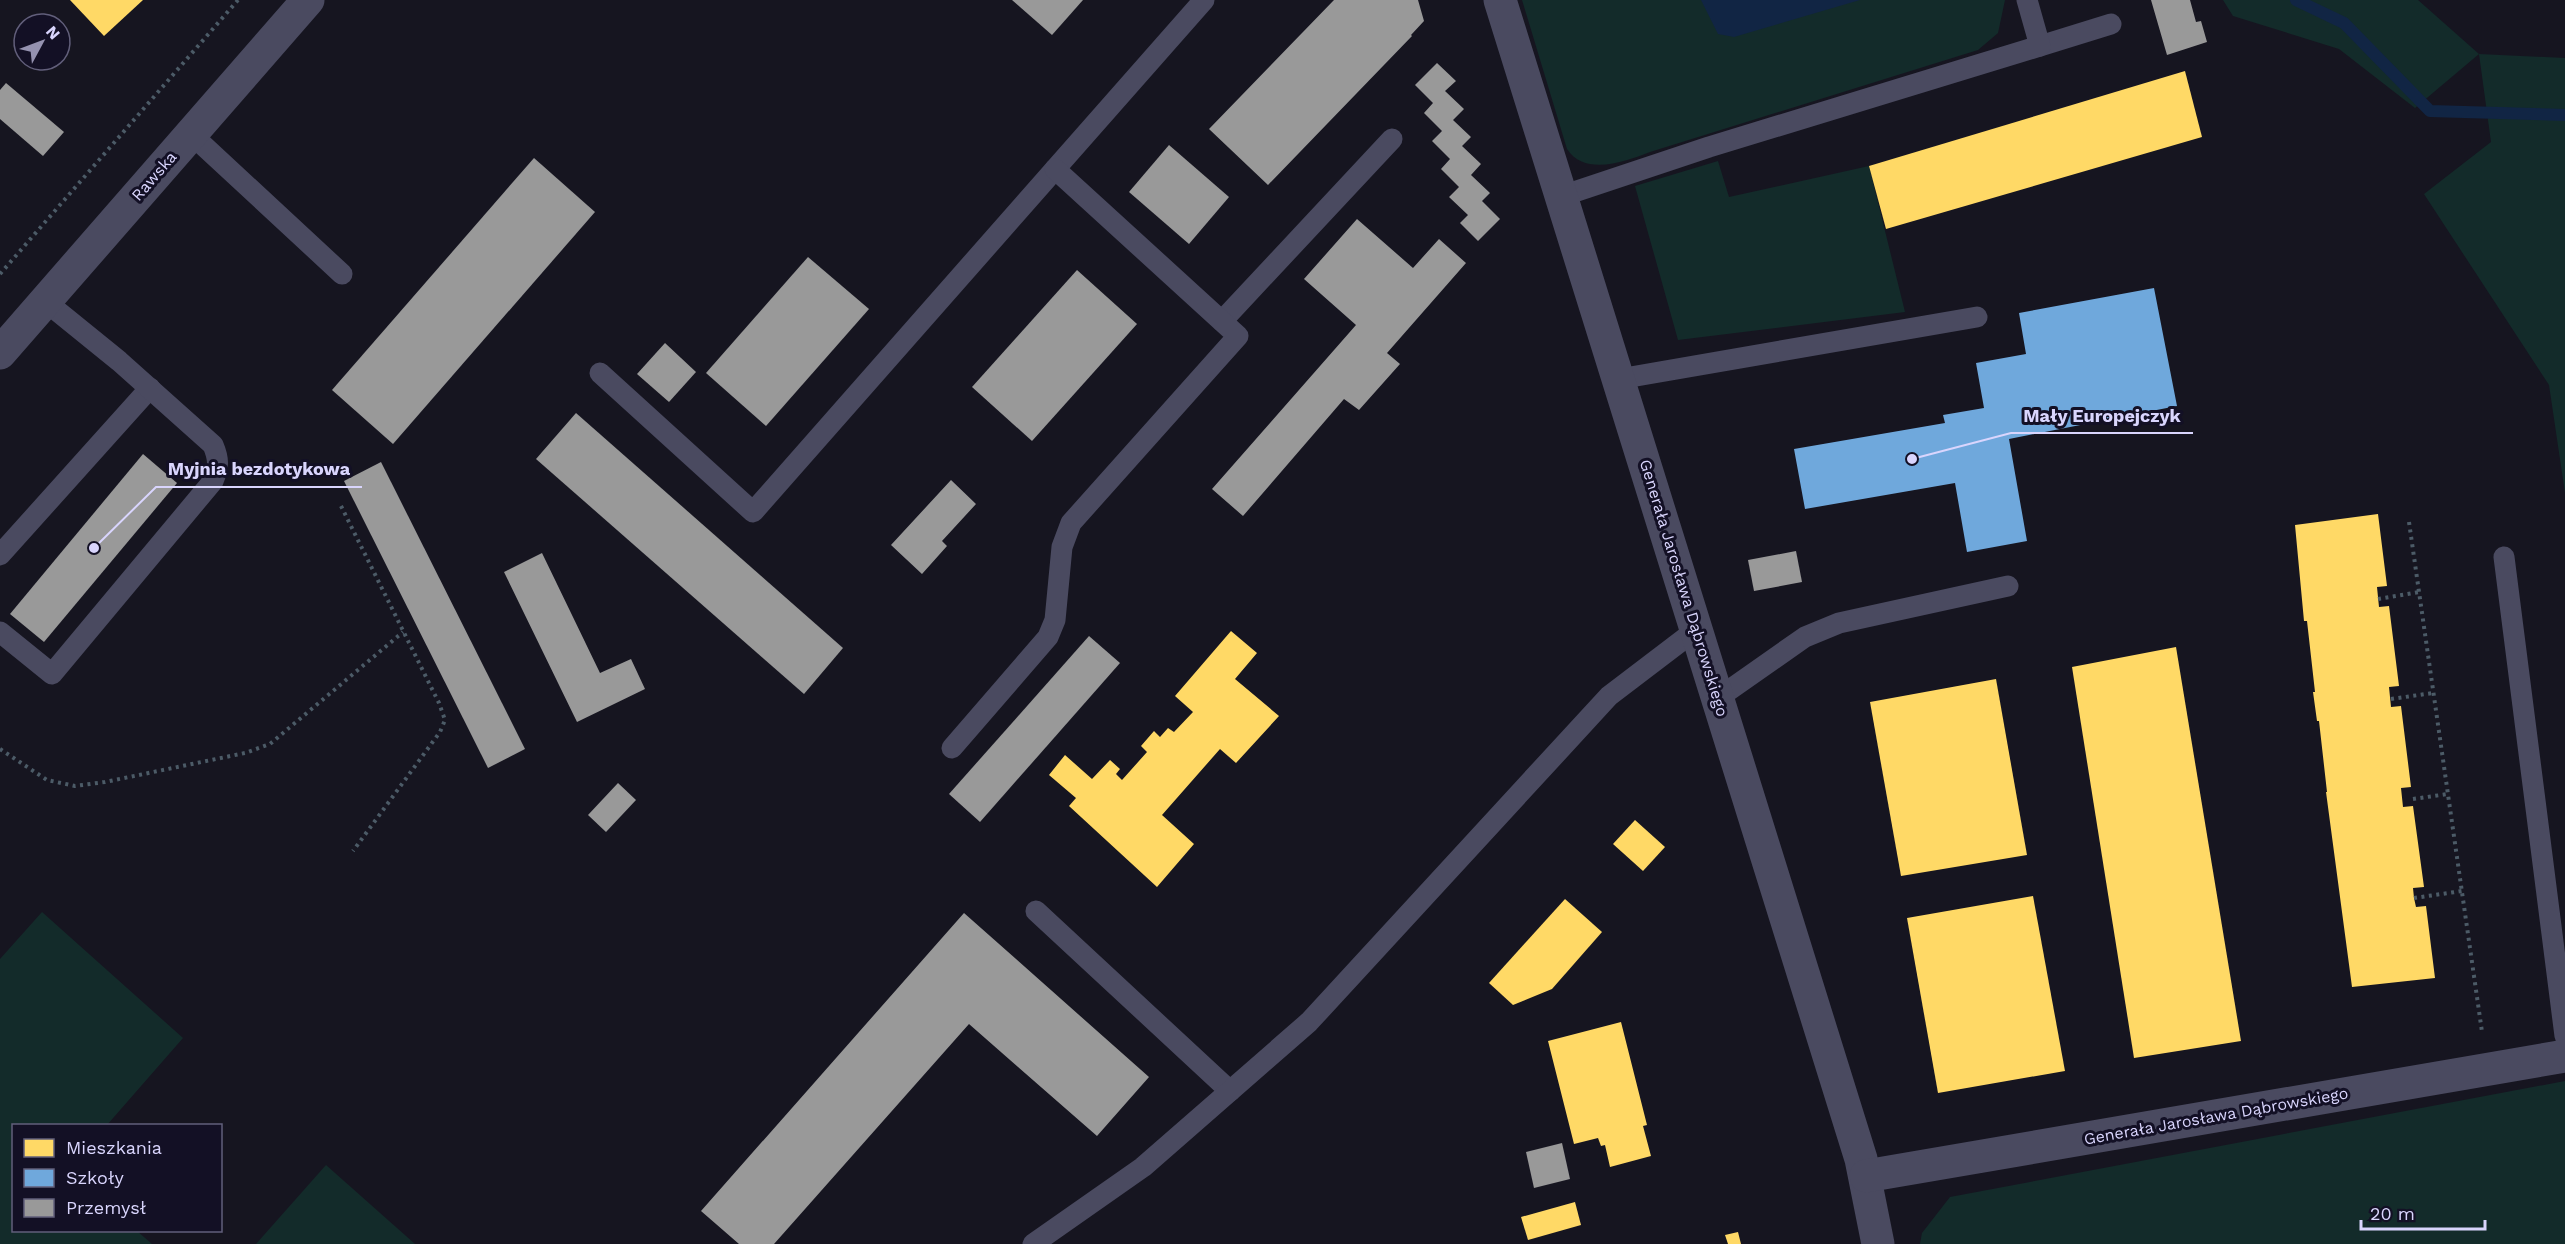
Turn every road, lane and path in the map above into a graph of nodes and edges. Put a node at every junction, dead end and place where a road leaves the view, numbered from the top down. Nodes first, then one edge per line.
1 (238, 0) edge
2 (307, 0) edge
3 (1204, 0) edge
4 (1500, 0) edge
5 (2027, 0) edge
6 (2111, 24) dead end
7 (2040, 46) junction
8 (190, 134) junction
9 (1392, 139) dead end
10 (1055, 169) junction
11 (1562, 196) junction
12 (0, 273) edge
13 (342, 274) dead end
14 (45, 301) junction
15 (1977, 317) dead end
16 (1222, 321) junction
17 (0, 352) edge
18 (600, 373) dead end
19 (1619, 379) junction
20 (150, 388) junction
21 (341, 506) dead end
22 (2409, 522) dead end
23 (0, 555) edge
24 (2504, 557) dead end
25 (2008, 586) dead end
26 (2419, 592) junction
27 (2378, 599) dead end
28 (1697, 629) junction
29 (0, 632) edge
30 (403, 632) junction
31 (2433, 693) junction
32 (1718, 698) junction
33 (2391, 699) dead end
34 (952, 748) dead end
35 (0, 749) edge
36 (2448, 794) junction
37 (2413, 799) dead end
38 (353, 851) dead end
39 (2462, 891) junction
40 (2414, 898) dead end
41 (1036, 911) dead end
42 (2565, 1036) edge
43 (2483, 1039) dead end
44 (2565, 1056) edge
45 (1230, 1091) junction
46 (1866, 1176) junction
47 (1033, 1244) edge
48 (1878, 1244) edge

1 - 12 path
2 - 8 street, Rawska
3 - 10 lane
4 - 11 street, Generała Jarosława Dąbrowskiego
5 - 7 lane
6 - 7 lane
7 - 11 lane
8 - 13 lane
8 - 14 street, Rawska
9 - 16 lane
10 - 16 lane
10 - 18 lane
11 - 19 street, Generała Jarosława Dąbrowskiego
14 - 17 street, Rawska
14 - 20 lane
15 - 19 lane
16 - 34 lane
19 - 28 street, Generała Jarosława Dąbrowskiego
20 - 23 lane
20 - 29 lane
21 - 30 path
22 - 26 path
24 - 42 lane
25 - 32 lane
26 - 27 path
26 - 31 path
28 - 32 street, Generała Jarosława Dąbrowskiego
28 - 45 lane
30 - 35 path
30 - 38 path
31 - 33 path
31 - 36 path
32 - 46 street, Generała Jarosława Dąbrowskiego
36 - 37 path
36 - 39 path
39 - 40 path
39 - 43 path
41 - 45 lane
44 - 46 street, Generała Jarosława Dąbrowskiego
45 - 47 lane
46 - 48 street, Generała Jarosława Dąbrowskiego

